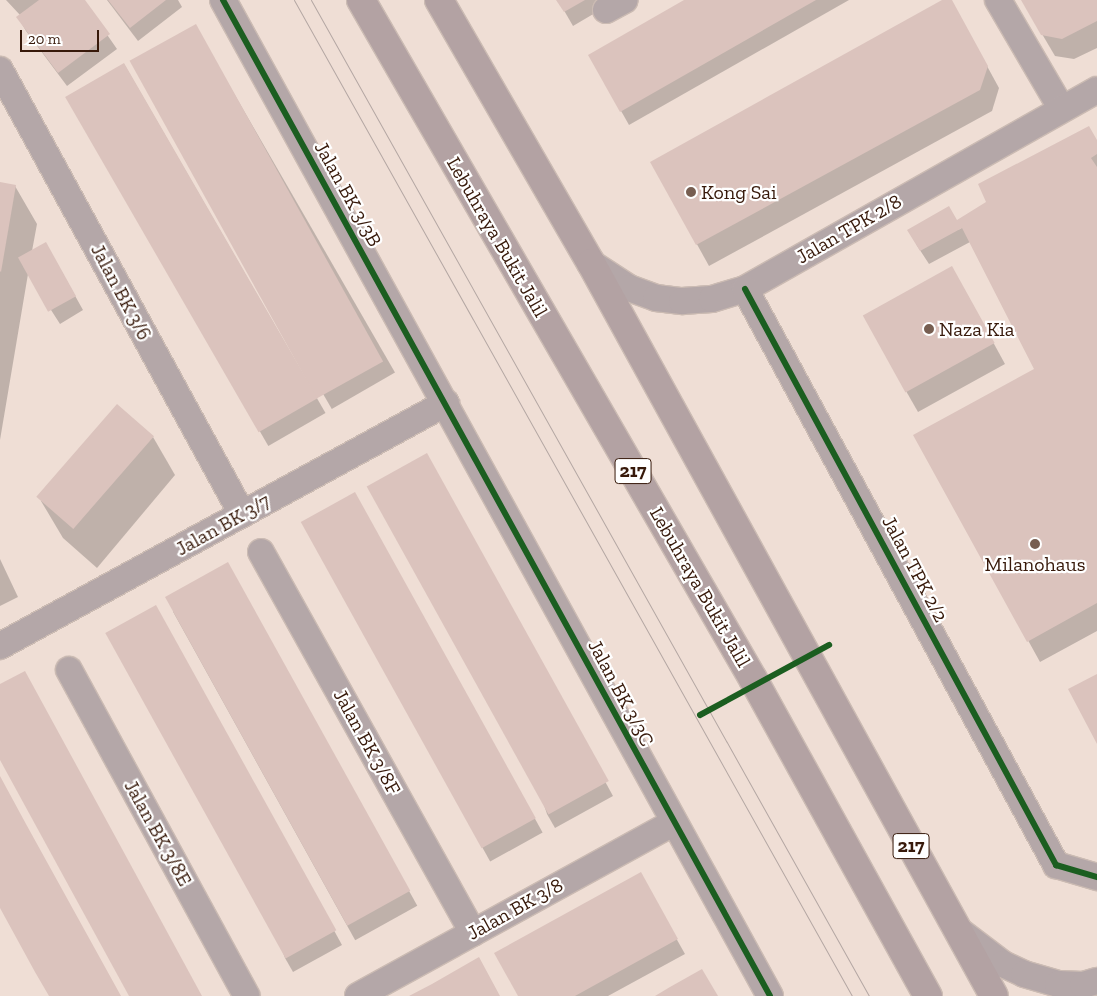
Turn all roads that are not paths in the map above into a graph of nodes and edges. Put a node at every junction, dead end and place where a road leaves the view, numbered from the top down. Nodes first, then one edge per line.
1 (223, 0) edge
2 (361, 0) edge
3 (439, 0) edge
4 (998, 0) edge
5 (0, 70) edge
6 (1097, 90) edge
7 (1061, 108) junction
8 (591, 263) junction
9 (744, 289) junction
10 (446, 404) junction
11 (242, 514) junction
12 (261, 552) dead end
13 (0, 646) edge
14 (69, 670) dead end
15 (673, 822) junction
16 (1097, 877) edge
17 (956, 928) junction
18 (473, 933) junction
19 (1097, 981) edge
20 (247, 996) edge
21 (358, 996) edge
22 (770, 996) edge
23 (928, 996) edge
24 (994, 996) edge

1 - 10 street, Jalan BK 3/3B
2 - 23 highway, Lebuhraya Bukit Jalil / 217
3 - 8 highway, 217
4 - 7 street
5 - 11 street, Jalan BK 3/6
6 - 7 street, Jalan TPK 2/8
7 - 9 street, Jalan TPK 2/8
8 - 9 street, Jalan TPK 2/8
8 - 17 highway, 217
9 - 16 street, Jalan TPK 2/2
10 - 11 street, Jalan BK 3/7
10 - 15 street, Jalan BK 3/3C
11 - 13 street, Jalan BK 3/7
12 - 18 street, Jalan BK 3/8F
14 - 20 street, Jalan BK 3/8E
15 - 18 street, Jalan BK 3/8
15 - 22 street, Jalan BK 3/3C
17 - 19 street
17 - 24 highway, 217
18 - 21 street, Jalan BK 3/8

